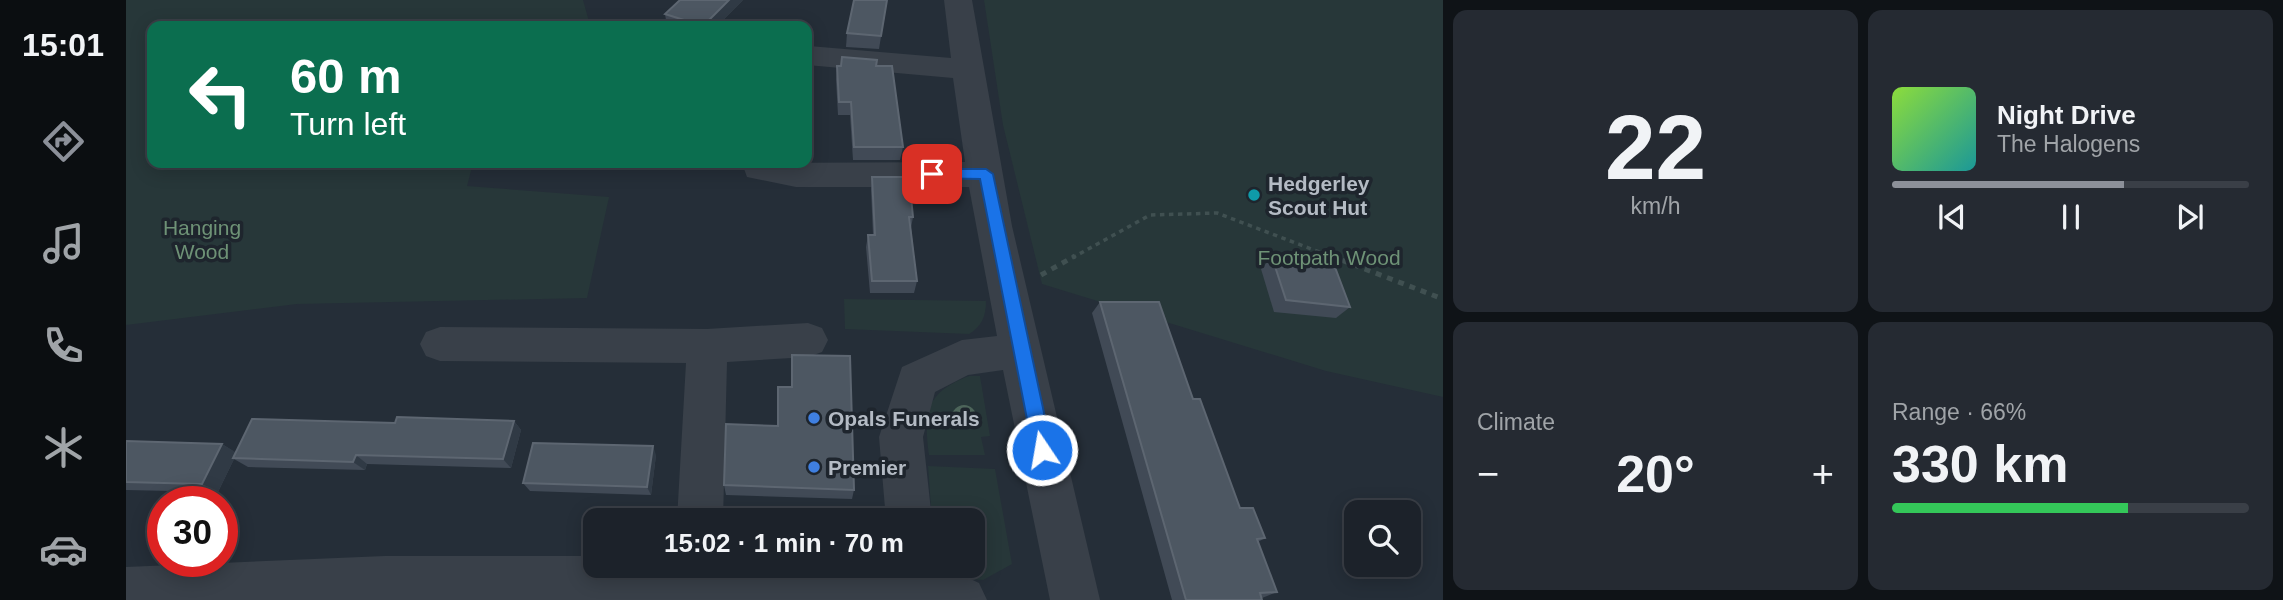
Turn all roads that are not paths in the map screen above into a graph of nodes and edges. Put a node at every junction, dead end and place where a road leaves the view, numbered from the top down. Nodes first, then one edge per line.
1 (958, 0) edge
2 (812, 57) edge
3 (966, 69) junction
4 (759, 168) edge
5 (986, 174) junction
6 (808, 340) dead end
7 (440, 344) dead end
8 (707, 346) junction
9 (1021, 350) junction
10 (701, 508) edge
11 (908, 508) edge
12 (583, 576) edge
13 (782, 578) edge
14 (931, 587) edge
15 (126, 590) edge
16 (1075, 600) edge

1 - 3 street
2 - 3 street
3 - 5 street
4 - 5 street
5 - 9 street
6 - 8 street
7 - 8 street
8 - 10 street
9 - 11 street
9 - 16 street
12 - 15 street
13 - 14 street

